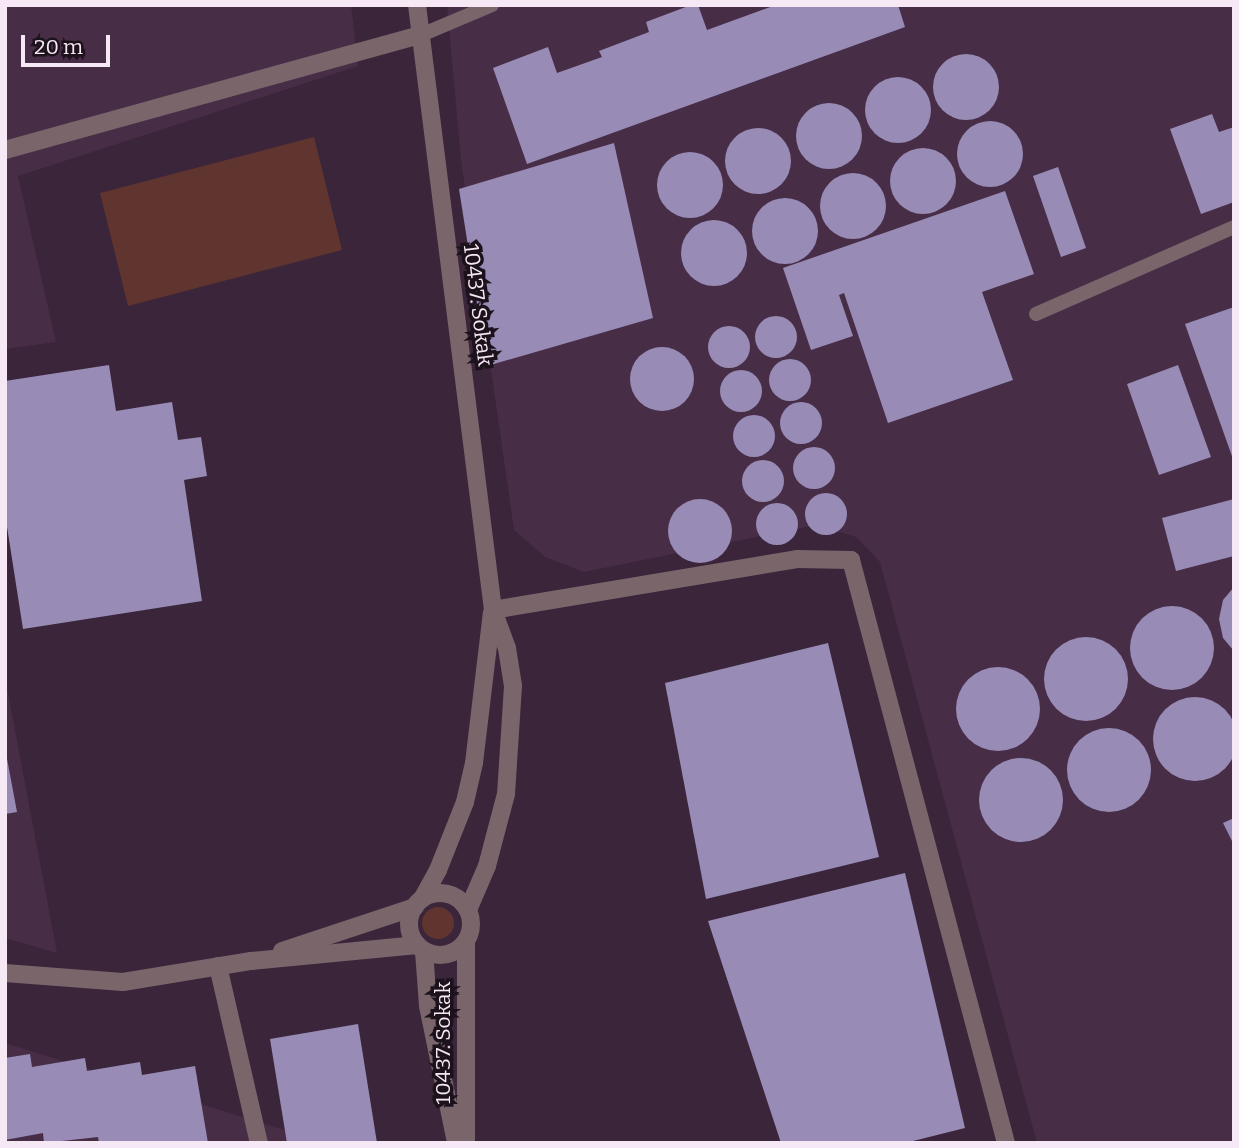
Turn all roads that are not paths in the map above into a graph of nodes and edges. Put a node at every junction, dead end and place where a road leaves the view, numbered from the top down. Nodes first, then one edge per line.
1 (417, 5) edge
2 (492, 5) edge
3 (421, 35) junction
4 (5, 150) edge
5 (1234, 227) edge
6 (1037, 314) dead end
7 (493, 610) junction
8 (418, 903) junction
9 (468, 910) junction
10 (466, 942) junction
11 (420, 948) junction
12 (251, 961) junction
13 (218, 966) junction
14 (5, 973) edge
15 (259, 1143) edge
16 (456, 1143) edge
17 (466, 1143) edge
18 (1006, 1143) edge

1 - 3 street, 10437. Sokak
2 - 3 lane
3 - 4 street
3 - 7 street, 10437. Sokak
5 - 6 lane
7 - 8 street, 10437. Sokak
7 - 9 street, 10437. Sokak
7 - 18 street
8 - 9 street
8 - 11 street
8 - 12 street
9 - 10 street
10 - 11 street
10 - 17 street, 10437. Sokak
11 - 12 street
11 - 16 street, 10437. Sokak
12 - 13 street
13 - 14 street
13 - 15 street

